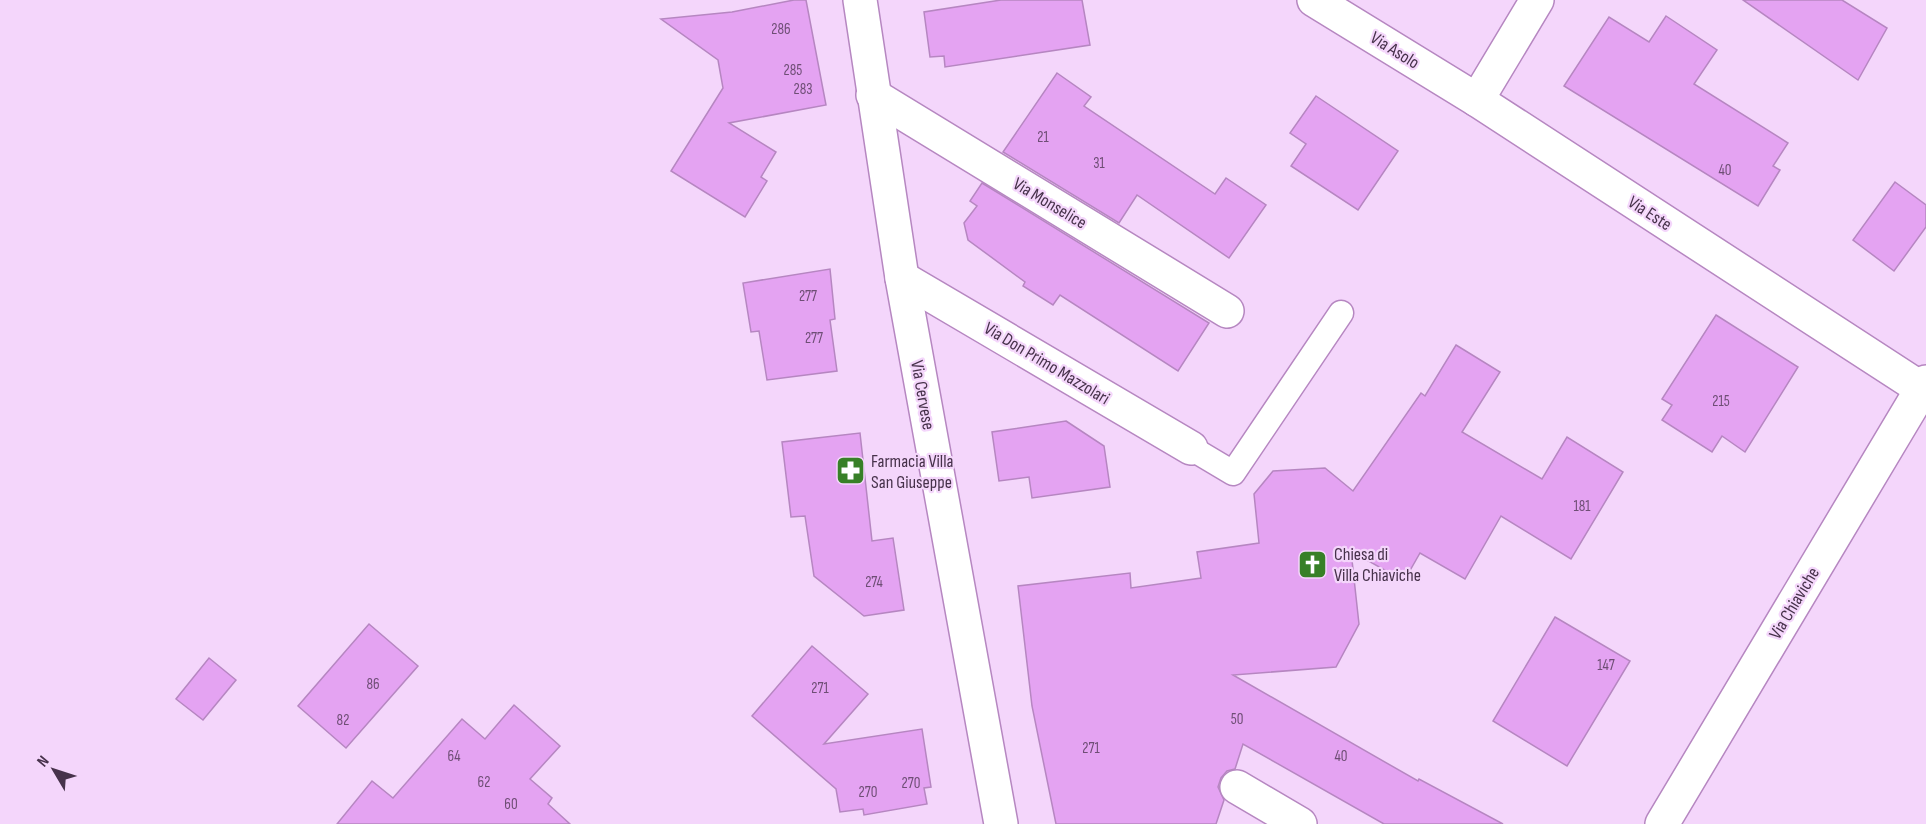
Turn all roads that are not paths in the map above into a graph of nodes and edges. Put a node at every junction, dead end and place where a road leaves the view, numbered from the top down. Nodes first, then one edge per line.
1 (860, 0) edge
2 (1314, 0) edge
3 (1537, 0) edge
4 (873, 95) junction
5 (1477, 100) junction
6 (902, 278) junction
7 (1227, 311) dead end
8 (1341, 313) dead end
9 (1924, 385) edge
10 (1191, 448) joint
11 (1237, 787) dead end
12 (1001, 824) edge
13 (1300, 824) edge
14 (1662, 824) edge

1 - 4 street, Via Cervese
2 - 5 street, Via Asolo
3 - 5 street
4 - 6 street, Via Cervese
4 - 7 street, Via Monselice
5 - 9 street, Via Este
6 - 10 street, Via Don Primo Mazzolari
6 - 12 street, Via Cervese
8 - 10 lane
9 - 14 street, Via Chiaviche
11 - 13 street

